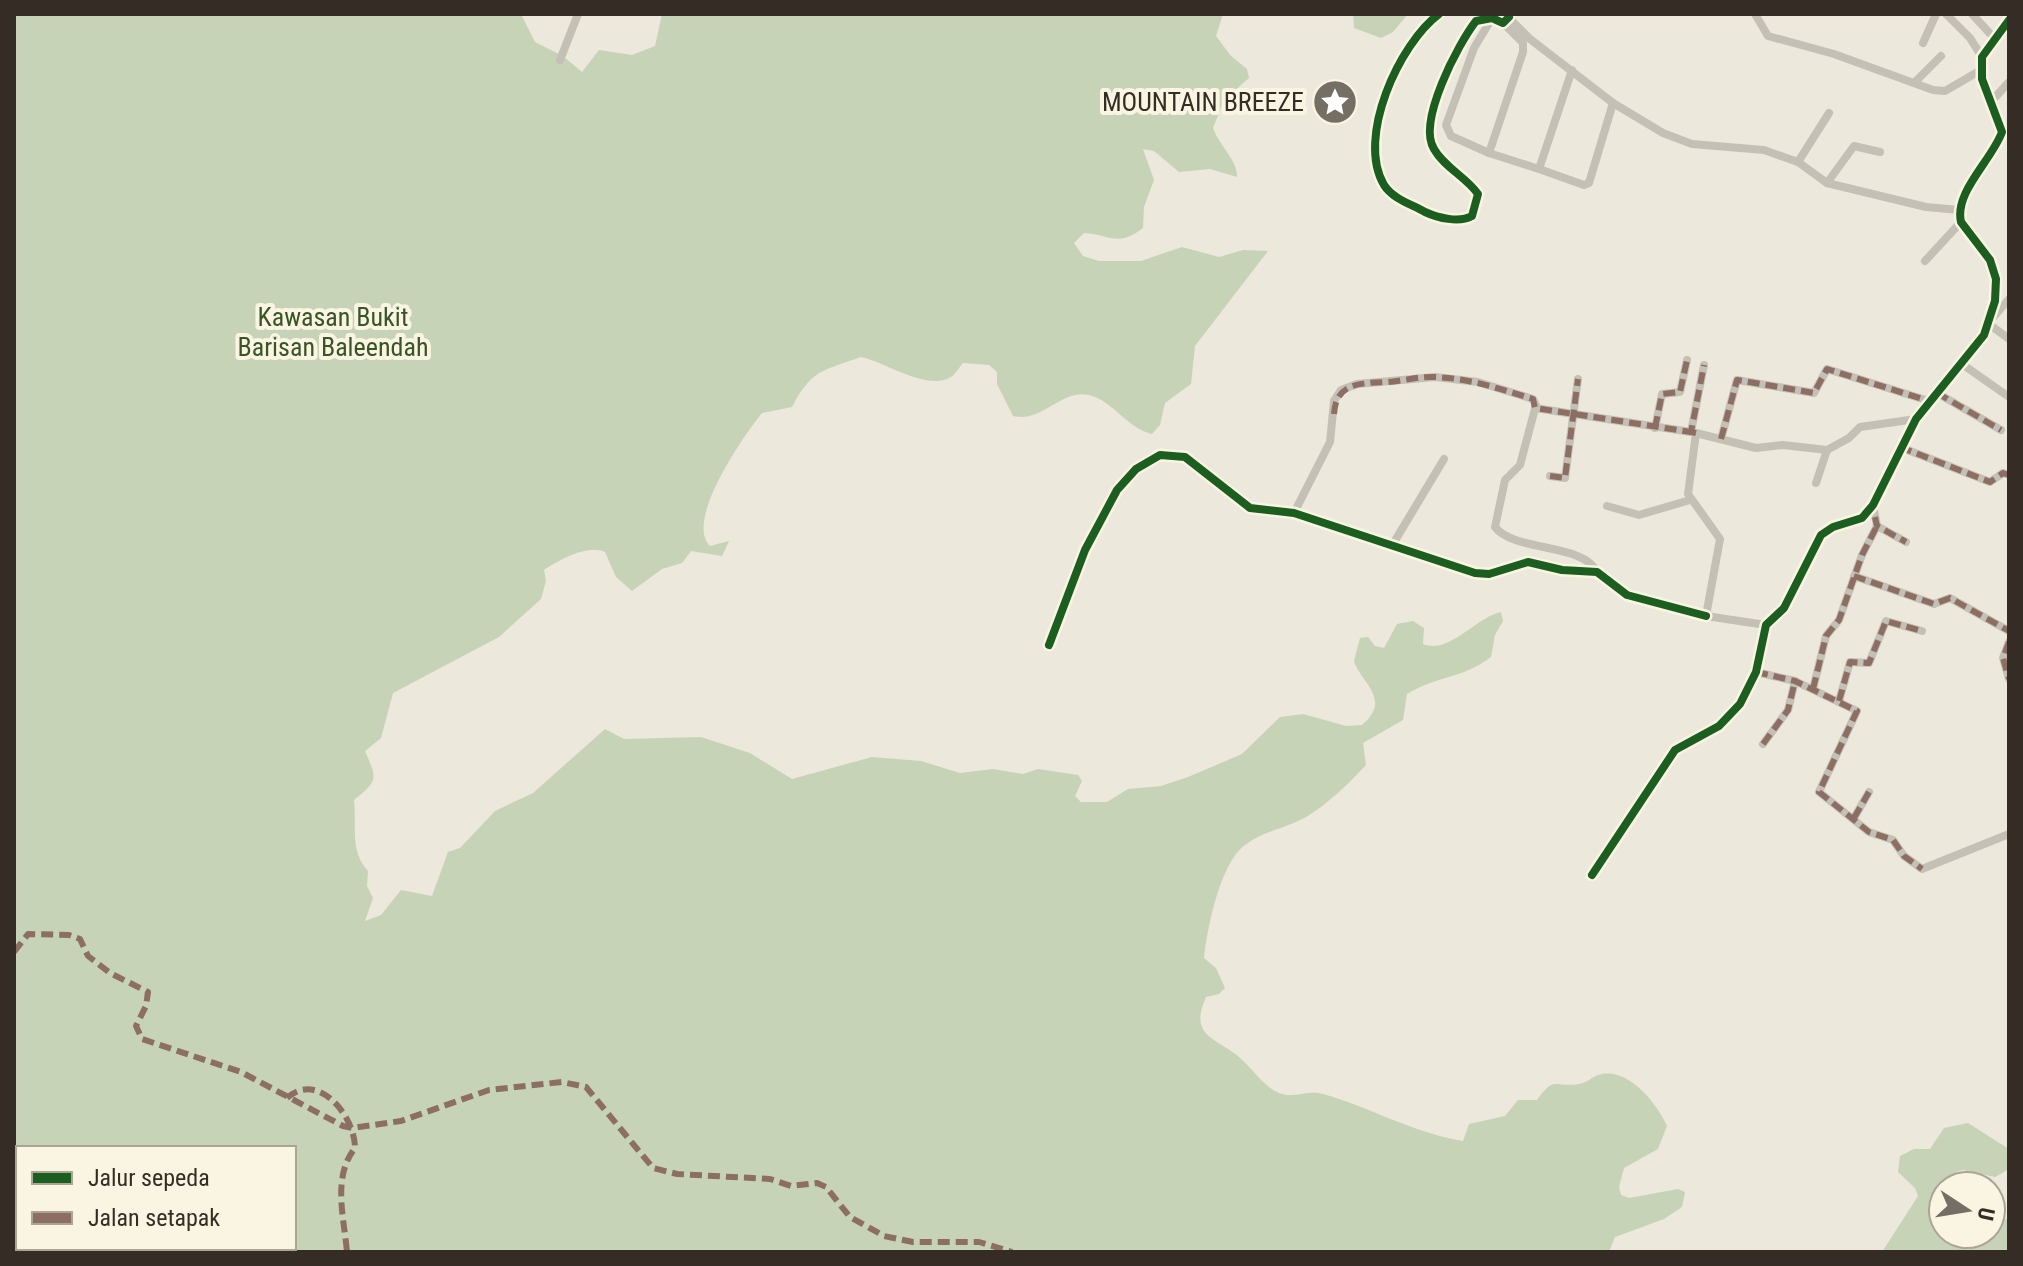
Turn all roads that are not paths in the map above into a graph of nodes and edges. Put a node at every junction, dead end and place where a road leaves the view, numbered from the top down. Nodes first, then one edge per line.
1 (578, 14) edge
2 (1439, 14) edge
3 (1755, 14) edge
4 (1936, 14) edge
5 (1946, 14) edge
6 (1972, 14) edge
7 (1492, 18) junction
8 (1506, 18) edge
9 (2009, 20) edge
10 (1995, 39) junction
11 (1923, 43) dead end
12 (1941, 56) dead end
13 (1982, 57) junction
14 (560, 60) dead end
15 (1572, 70) junction
16 (1981, 70) junction
17 (1915, 82) junction
18 (2007, 87) edge
19 (1613, 103) junction
20 (1989, 104) junction
21 (1829, 113) dead end
22 (1880, 152) dead end
23 (1489, 153) junction
24 (1798, 162) junction
25 (1539, 169) junction
26 (1827, 183) junction
27 (1960, 210) junction
28 (1961, 222) junction
29 (1925, 261) dead end
30 (2009, 299) edge
31 (1990, 322) junction
32 (2009, 339) edge
33 (1687, 360) dead end
34 (1962, 364) junction
35 (1704, 365) dead end
36 (1578, 379) dead end
37 (1937, 393) junction
38 (2009, 397) edge
39 (1929, 401) junction
40 (1535, 408) junction
41 (1574, 415) junction
42 (1916, 419) junction
43 (1655, 428) junction
44 (2001, 430) dead end
45 (1694, 432) junction
46 (1721, 439) junction
47 (1900, 447) junction
48 (1827, 450) junction
49 (1444, 459) dead end
50 (2009, 475) edge
51 (1550, 476) dead end
52 (1816, 483) dead end
53 (1690, 500) junction
54 (1873, 505) junction
55 (1607, 506) dead end
56 (1294, 513) junction
57 (1877, 526) junction
58 (1906, 542) dead end
59 (1393, 544) junction
60 (1597, 572) junction
61 (1854, 576) junction
62 (1706, 616) junction
63 (1766, 625) junction
64 (1922, 631) dead end
65 (2009, 631) edge
66 (2009, 642) edge
67 (1049, 645) dead end
68 (1756, 672) junction
69 (2009, 679) edge
70 (1795, 681) junction
71 (1813, 689) junction
72 (1839, 701) junction
73 (1763, 744) dead end
74 (1869, 792) dead end
75 (1854, 818) junction
76 (2009, 834) edge
77 (1592, 875) dead end

1 - 14 street
2 - 7 street
3 - 17 street
4 - 11 street
5 - 13 street
6 - 10 street
7 - 8 street
7 - 23 street
8 - 15 street
8 - 23 street
9 - 10 street
10 - 13 street
12 - 17 street
13 - 16 street
15 - 19 street
15 - 25 street
16 - 17 street
16 - 20 street
18 - 20 street
19 - 24 street
19 - 25 street
20 - 27 street
21 - 24 street
22 - 26 street
23 - 25 street
24 - 26 street
26 - 27 street
27 - 28 street
28 - 29 street
28 - 31 street
30 - 31 street
31 - 32 street
31 - 34 street
33 - 43 street
34 - 37 street
34 - 38 street
35 - 45 street
36 - 41 street
37 - 39 street
37 - 44 street
39 - 42 street
39 - 46 street
40 - 41 street
40 - 56 street
40 - 60 street
41 - 43 street
41 - 51 street
42 - 47 street
42 - 48 street
43 - 45 street
45 - 46 street
45 - 53 street
46 - 48 street
47 - 50 street
47 - 54 street
48 - 52 street
49 - 59 street
53 - 55 street
53 - 62 street
54 - 57 street
54 - 63 street
56 - 59 street
56 - 67 street
57 - 58 street
57 - 61 street
59 - 60 street
60 - 62 street
61 - 65 street
61 - 71 street
62 - 63 street
63 - 68 street
64 - 72 street
66 - 69 street
68 - 70 street
68 - 77 street
70 - 71 street
70 - 73 street
71 - 72 street
72 - 75 street
74 - 75 street
75 - 76 street

